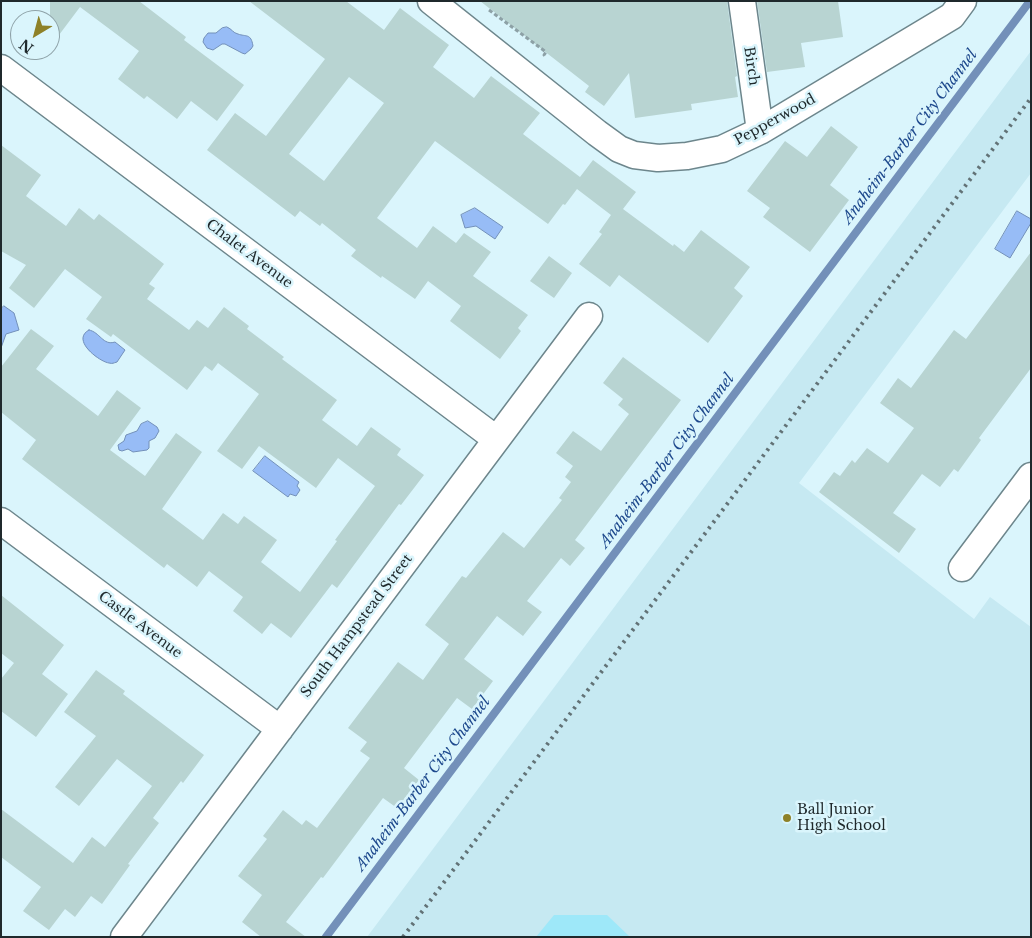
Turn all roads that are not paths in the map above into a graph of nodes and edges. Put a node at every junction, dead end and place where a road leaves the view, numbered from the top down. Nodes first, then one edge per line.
1 (431, 1) edge
2 (742, 1) edge
3 (964, 1) edge
4 (1, 68) edge
5 (760, 131) junction
6 (589, 316) dead end
7 (496, 439) junction
8 (1031, 476) edge
9 (1, 521) edge
10 (962, 568) dead end
11 (280, 729) junction
12 (124, 937) edge

1 - 5 street, Pepperwood
2 - 5 street, Birch
3 - 5 street, Pepperwood
4 - 7 street, Chalet Avenue
6 - 7 street, South Hampstead Street
7 - 11 street, South Hampstead Street
8 - 10 street
9 - 11 street, Castle Avenue
11 - 12 street, South Hampstead Street

